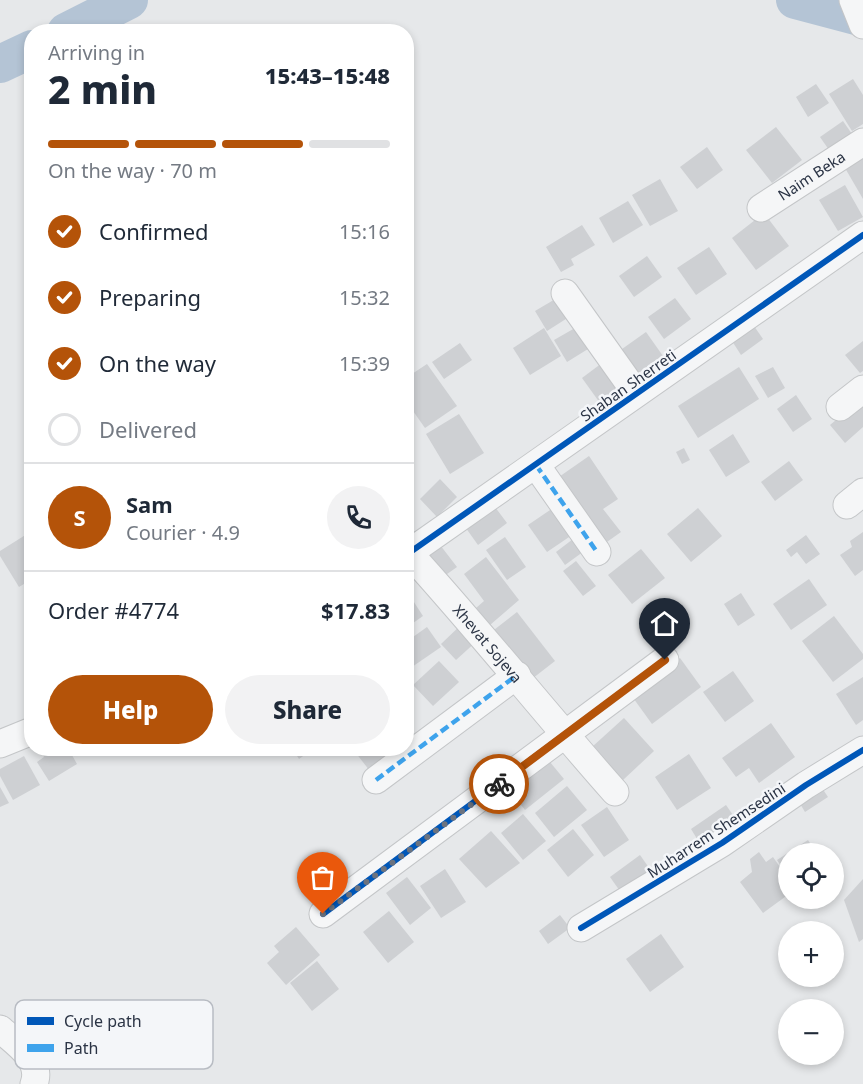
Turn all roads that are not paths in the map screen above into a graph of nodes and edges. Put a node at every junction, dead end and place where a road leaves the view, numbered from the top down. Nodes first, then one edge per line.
1 (853, 0) edge
2 (863, 25) edge
3 (863, 142) edge
4 (761, 208) dead end
5 (863, 235) edge
6 (566, 294) dead end
7 (863, 389) edge
8 (636, 393) junction
9 (840, 407) dead end
10 (536, 465) junction
11 (414, 550) edge
12 (597, 552) dead end
13 (414, 561) edge
14 (665, 660) dead end
15 (517, 675) junction
16 (24, 734) edge
17 (565, 735) junction
18 (0, 744) edge
19 (863, 750) edge
20 (414, 752) edge
21 (408, 756) edge
22 (376, 780) dead end
23 (615, 792) dead end
24 (323, 914) dead end
25 (581, 928) dead end
26 (0, 1029) edge
27 (15, 1043) edge
28 (36, 1069) edge
29 (34, 1084) edge

1 - 2 street
3 - 4 street, Naim Beka
5 - 8 street, Shaban Sherreti
6 - 8 street, Shaban Sherreti
7 - 9 street
8 - 10 street, Shaban Sherreti
10 - 11 street, Shaban Sherreti
10 - 12 street
13 - 15 street, Xhevat Sojeva
14 - 17 street
15 - 17 street, Xhevat Sojeva
15 - 20 street
16 - 18 street
17 - 23 street, Xhevat Sojeva
17 - 24 street
19 - 25 street, Muharrem Shemsedini
21 - 22 street
26 - 27 street
28 - 29 street

